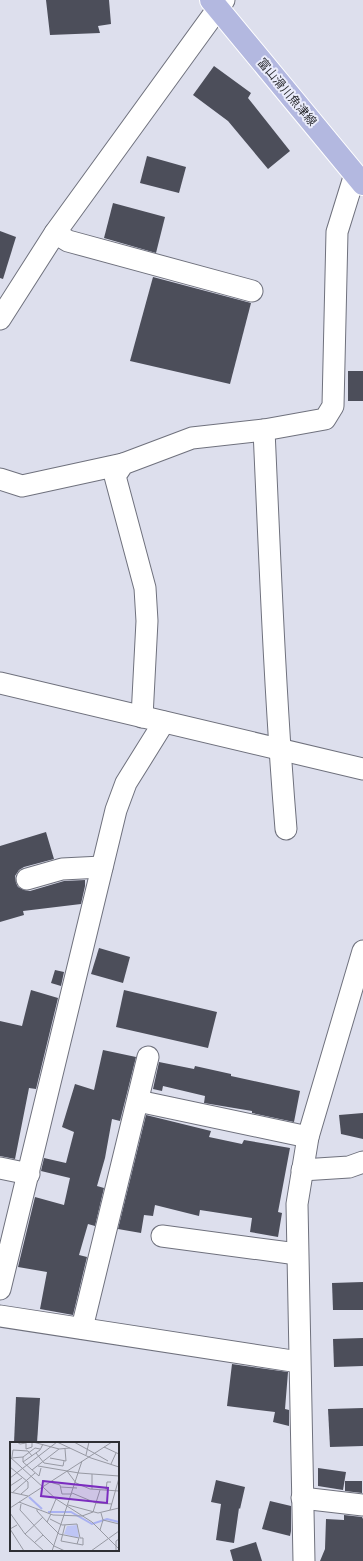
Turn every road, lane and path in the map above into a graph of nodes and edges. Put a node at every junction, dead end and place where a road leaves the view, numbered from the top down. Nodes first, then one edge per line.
1 (218, 3) edge
2 (359, 179) edge
3 (55, 233) junction
4 (252, 291) dead end
5 (0, 319) edge
6 (264, 430) junction
7 (123, 464) junction
8 (0, 479) edge
9 (0, 683) edge
10 (142, 717) junction
11 (164, 722) junction
12 (280, 749) junction
13 (363, 769) edge
14 (286, 829) dead end
15 (102, 867) junction
16 (27, 879) dead end
17 (363, 951) edge
18 (148, 1057) dead end
19 (138, 1101) junction
20 (308, 1137) junction
21 (363, 1162) edge
22 (0, 1168) edge
23 (302, 1170) junction
24 (29, 1174) junction
25 (162, 1236) dead end
26 (297, 1254) junction
27 (0, 1289) edge
28 (0, 1316) edge
29 (82, 1328) junction
30 (299, 1362) junction
31 (302, 1498) junction
32 (363, 1505) edge
33 (304, 1561) edge

1 - 2 main road, 富山滑川魚津線
1 - 3 street
2 - 6 street
3 - 4 street
3 - 5 street
6 - 7 street
6 - 12 street
7 - 8 street
7 - 10 street
9 - 10 street
10 - 11 street
11 - 12 street
11 - 15 street
12 - 13 street
12 - 14 street
15 - 16 street
15 - 24 street
17 - 20 street
18 - 19 street
19 - 20 street
19 - 29 street
20 - 23 street
21 - 23 street
22 - 24 street
23 - 26 street
24 - 27 street
25 - 26 street
26 - 30 street
28 - 29 street
29 - 30 street
30 - 31 street
31 - 32 street
31 - 33 street

